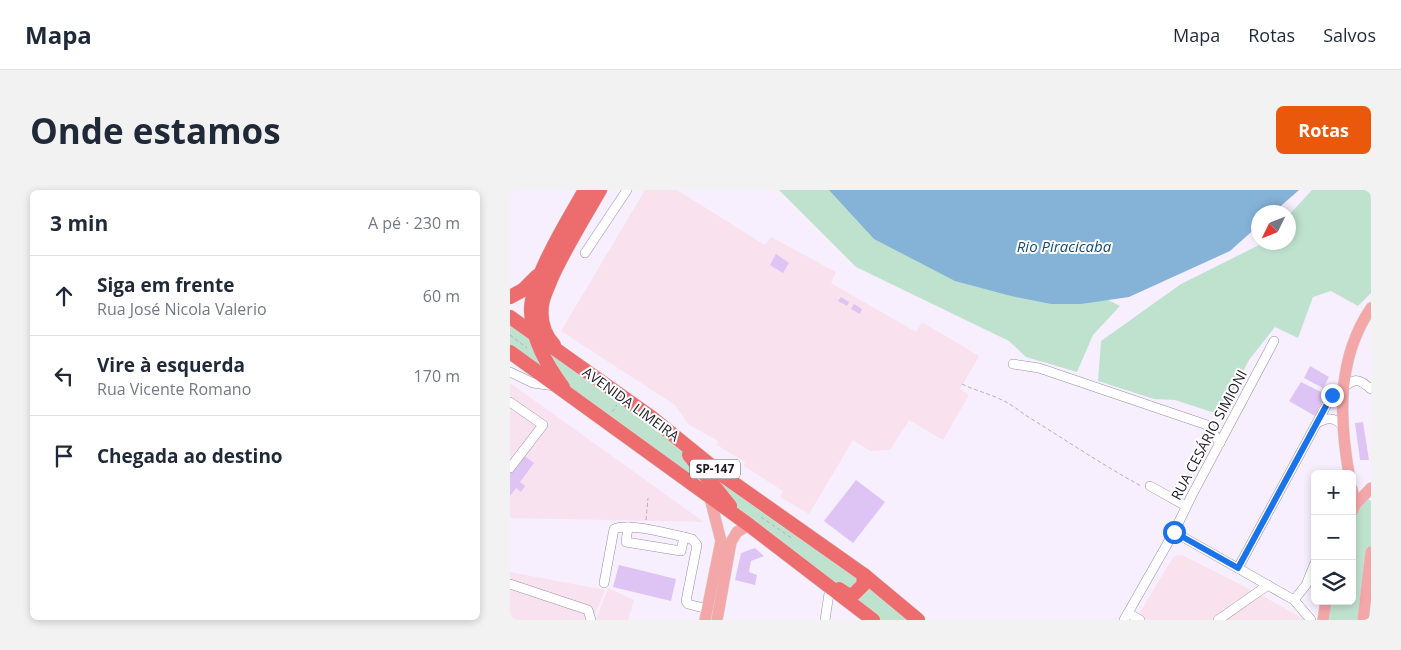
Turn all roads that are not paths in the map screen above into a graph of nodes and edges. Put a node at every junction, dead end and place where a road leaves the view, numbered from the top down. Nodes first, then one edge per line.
1 (585, 190) edge
2 (600, 190) edge
3 (627, 190) edge
4 (585, 253) dead end
5 (542, 272) junction
6 (510, 297) edge
7 (1371, 308) edge
8 (510, 317) edge
9 (534, 333) junction
10 (1274, 340) dead end
11 (510, 352) edge
12 (569, 359) junction
13 (1013, 364) dead end
14 (510, 372) edge
15 (556, 386) junction
16 (1342, 388) junction
17 (1371, 389) edge
18 (1332, 395) dead end
19 (569, 396) junction
20 (510, 402) edge
21 (1317, 423) junction
22 (1343, 426) junction
23 (671, 433) junction
24 (1220, 443) junction
25 (510, 468) edge
26 (1348, 470) edge
27 (1148, 487) road end
28 (1371, 488) edge
29 (710, 498) junction
30 (1356, 505) edge
31 (1186, 506) junction
32 (733, 514) junction
33 (749, 525) junction
34 (628, 527) junction
35 (1174, 532) junction
36 (684, 537) junction
37 (731, 542) junction
38 (1371, 552) edge
39 (802, 566) junction
40 (1238, 568) junction
41 (1311, 573) edge
42 (864, 575) junction
43 (1370, 578) edge
44 (604, 583) dead end
45 (510, 584) edge
46 (1268, 585) junction
47 (830, 588) junction
48 (1294, 600) junction
49 (1325, 605) edge
50 (1326, 605) edge
51 (706, 615) edge
52 (1126, 616) edge
53 (590, 620) edge
54 (716, 620) edge
55 (825, 620) edge
56 (873, 620) edge
57 (918, 620) edge
58 (1140, 620) edge
59 (1218, 620) edge
60 (1311, 620) edge
61 (1323, 620) edge
62 (1328, 620) edge
63 (1363, 620) edge

1 - 5 highway
2 - 12 highway
3 - 4 street
5 - 6 highway
5 - 9 highway
7 - 16 main road
8 - 9 highway, AVENIDA LIMEIRA / SP-147
9 - 12 highway, AVENIDA LIMEIRA / SP-147
9 - 19 highway
10 - 24 street, RUA CESÁRIO SIMIONI
11 - 15 highway, SP-147
12 - 23 highway, AVENIDA LIMEIRA / SP-147
13 - 24 street
14 - 15 street
15 - 19 highway, SP-147
16 - 17 street
16 - 22 main road
18 - 21 street
19 - 29 highway, SP-147
20 - 25 street
21 - 22 street
21 - 40 street
22 - 26 main road
23 - 32 highway
23 - 42 highway, AVENIDA LIMEIRA / SP-147
24 - 31 street, RUA CESÁRIO SIMIONI
27 - 31 street
28 - 30 main road
29 - 32 highway, SP-147
29 - 51 main road
31 - 35 street, RUA CESÁRIO SIMIONI
32 - 33 highway, SP-147
32 - 37 main road
33 - 37 main road
33 - 39 highway, SP-147
34 - 36 street
34 - 36 street
34 - 44 street
35 - 40 street
35 - 52 street, RUA CESÁRIO SIMIONI
36 - 51 street
37 - 54 main road
38 - 43 main road
39 - 42 highway
39 - 47 highway, SP-147
40 - 46 street
41 - 48 street
42 - 57 highway, AVENIDA LIMEIRA / SP-147
43 - 63 main road
45 - 53 street
46 - 48 street
46 - 59 street
47 - 55 street
47 - 56 highway, SP-147
48 - 60 street
49 - 61 main road
50 - 62 main road
52 - 58 street

